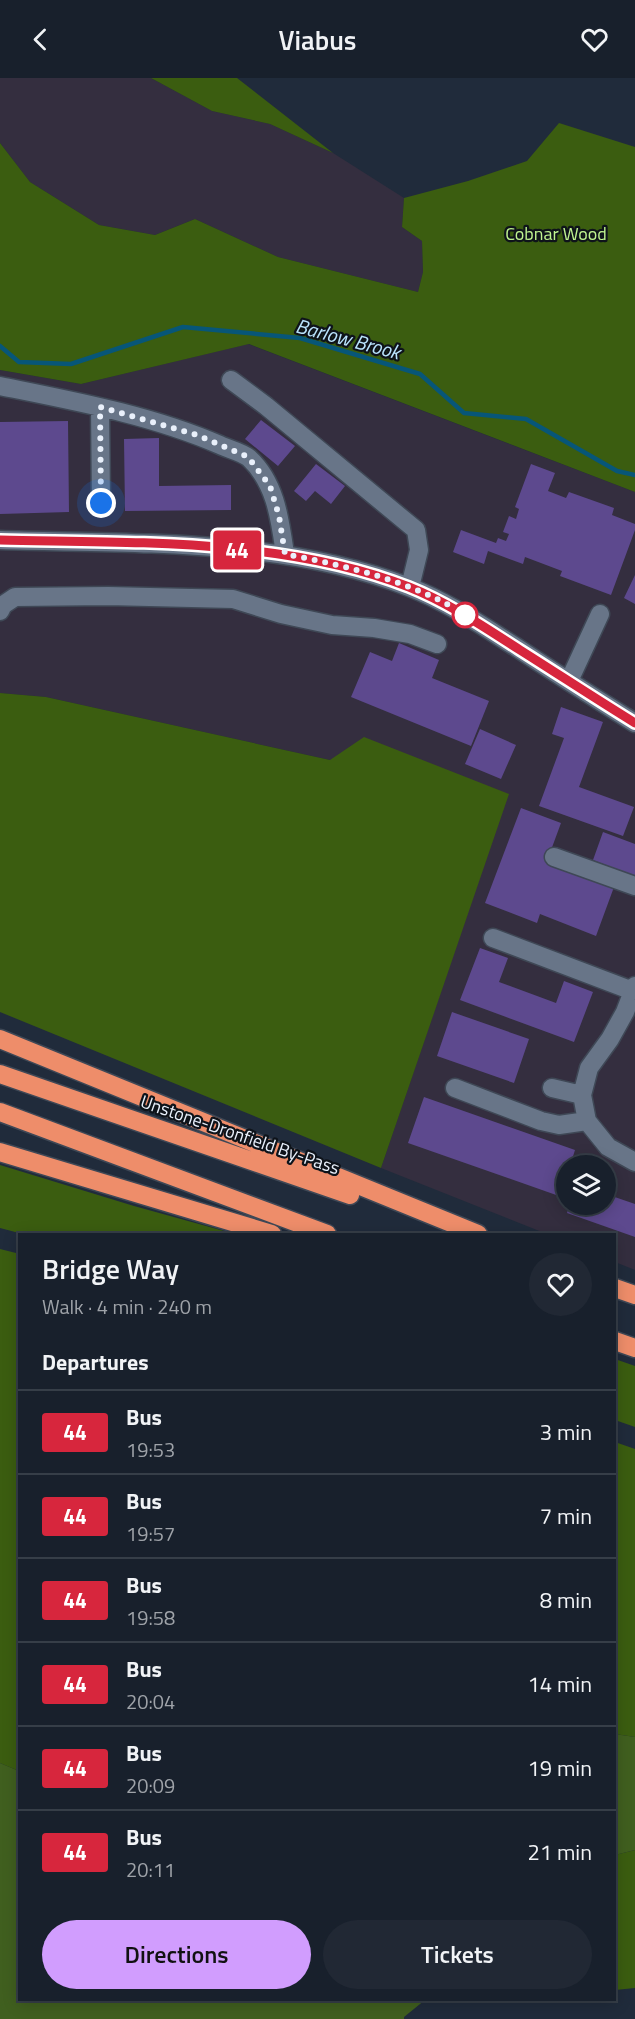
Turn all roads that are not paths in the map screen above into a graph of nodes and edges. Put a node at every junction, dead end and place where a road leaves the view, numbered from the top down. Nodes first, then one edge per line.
1 (231, 380) dead end
2 (0, 386) edge
3 (100, 407) junction
4 (101, 503) dead end
5 (0, 540) edge
6 (285, 554) junction
7 (410, 587) junction
8 (0, 611) edge
9 (600, 614) dead end
10 (437, 644) dead end
11 (569, 681) junction
12 (635, 723) edge
13 (554, 857) dead end
14 (635, 886) edge
15 (493, 938) dead end
16 (634, 989) edge
17 (0, 1039) edge
18 (0, 1074) edge
19 (455, 1088) dead end
20 (552, 1088) dead end
21 (582, 1095) junction
22 (0, 1112) edge
23 (587, 1121) junction
24 (0, 1152) edge
25 (635, 1162) edge
26 (269, 1233) edge
27 (324, 1233) edge
28 (464, 1233) edge
29 (476, 1233) edge
30 (616, 1288) edge
31 (635, 1295) edge
32 (616, 1341) edge
33 (635, 1348) edge

1 - 7 street
2 - 3 street
3 - 4 street
3 - 6 street
5 - 6 street
6 - 7 street
7 - 11 street
8 - 10 street
9 - 11 street
11 - 12 street
13 - 14 street
15 - 16 street
16 - 21 street
17 - 29 highway
18 - 28 highway, Unstone-Dronfield By-Pass
19 - 23 street
20 - 21 street
21 - 23 street
22 - 27 highway
23 - 25 street
24 - 26 highway
30 - 31 highway
32 - 33 highway

